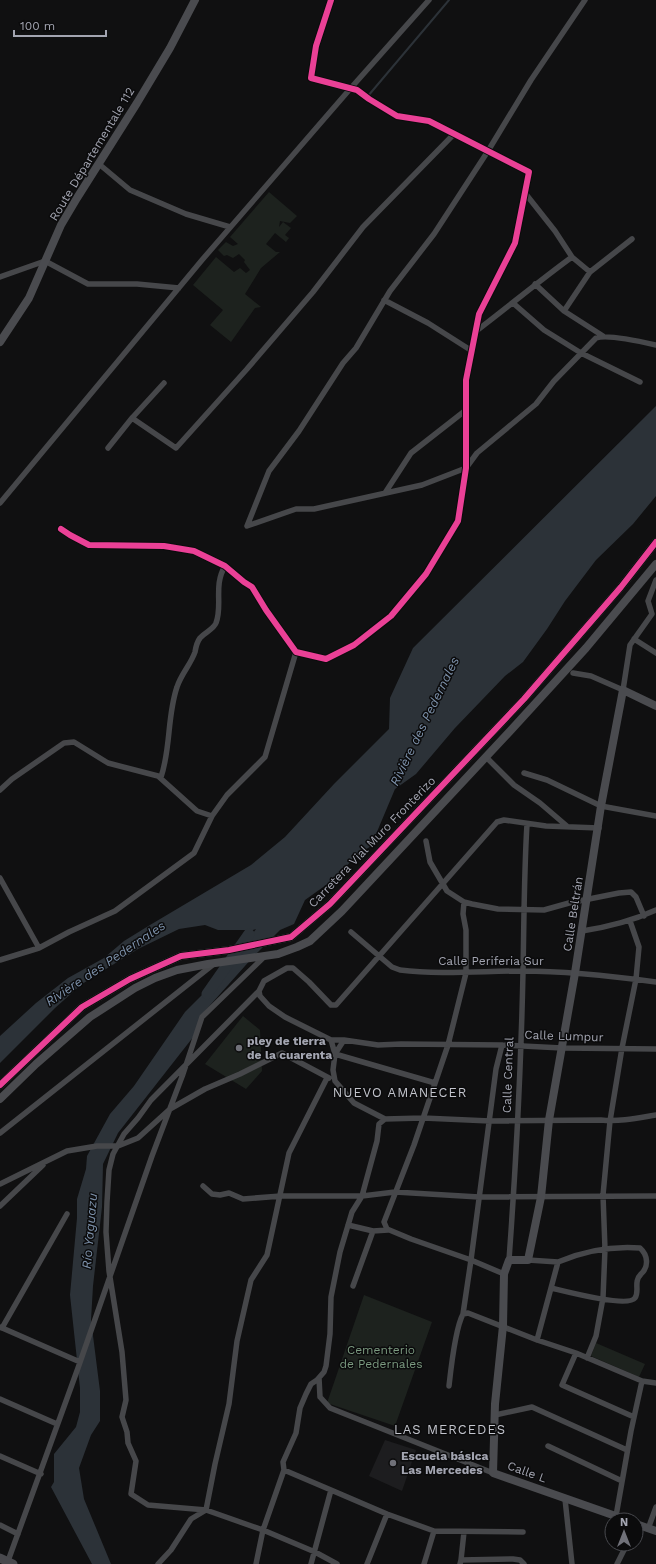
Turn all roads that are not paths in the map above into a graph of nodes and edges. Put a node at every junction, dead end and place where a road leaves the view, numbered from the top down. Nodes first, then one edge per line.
1 (196, 0) edge
2 (331, 0) edge
3 (429, 0) edge
4 (585, 0) edge
5 (350, 89) junction
6 (454, 134) junction
7 (488, 151) junction
8 (99, 164) junction
9 (525, 193) junction
10 (230, 227) junction
11 (632, 239) dead end
12 (572, 257) junction
13 (45, 261) junction
14 (590, 272) junction
15 (0, 277) edge
16 (535, 284) junction
17 (179, 288) junction
18 (384, 300) junction
19 (513, 303) junction
20 (564, 311) junction
21 (475, 332) junction
22 (603, 336) junction
23 (0, 342) edge
24 (656, 345) edge
25 (472, 352) junction
26 (581, 353) junction
27 (640, 382) dead end
28 (164, 383) dead end
29 (466, 410) junction
30 (132, 418) junction
31 (108, 448) dead end
32 (466, 468) junction
33 (385, 494) junction
34 (0, 503) edge
35 (61, 529) dead end
36 (656, 542) edge
37 (656, 564) edge
38 (225, 566) junction
39 (656, 580) edge
40 (634, 639) junction
41 (296, 652) junction
42 (656, 653) edge
43 (573, 673) dead end
44 (623, 690) junction
45 (656, 706) edge
46 (486, 758) junction
47 (524, 773) dead end
48 (161, 777) junction
49 (0, 790) edge
50 (601, 806) junction
51 (212, 816) junction
52 (656, 816) edge
53 (527, 824) junction
54 (568, 827) junction
55 (599, 828) junction
56 (426, 841) dead end
57 (0, 878) edge
58 (443, 883) junction
59 (587, 900) junction
60 (464, 902) junction
61 (523, 910) junction
62 (656, 910) edge
63 (644, 916) junction
64 (630, 921) junction
65 (351, 932) dead end
66 (582, 932) junction
67 (39, 948) junction
68 (378, 956) junction
69 (264, 957) junction
70 (0, 960) edge
71 (216, 963) junction
72 (523, 971) junction
73 (466, 973) junction
74 (575, 974) junction
75 (636, 979) junction
76 (656, 982) edge
77 (259, 990) junction
78 (331, 1040) junction
79 (344, 1040) junction
80 (448, 1045) junction
81 (502, 1045) junction
82 (520, 1046) junction
83 (562, 1048) junction
84 (622, 1048) junction
85 (656, 1049) edge
86 (335, 1054) junction
87 (327, 1078) junction
88 (335, 1081) junction
89 (435, 1083) junction
90 (0, 1085) edge
91 (0, 1099) edge
92 (170, 1109) junction
93 (656, 1115) edge
94 (423, 1118) junction
95 (385, 1119) junction
96 (549, 1120) junction
97 (490, 1121) junction
98 (518, 1121) junction
99 (610, 1121) junction
100 (0, 1133) edge
101 (118, 1146) junction
102 (48, 1160) junction
103 (0, 1184) edge
104 (203, 1186) dead end
105 (395, 1192) junction
106 (602, 1195) junction
107 (281, 1196) junction
108 (362, 1196) junction
109 (514, 1196) junction
110 (656, 1196) edge
111 (479, 1197) junction
112 (541, 1197) junction
113 (0, 1206) edge
114 (66, 1214) dead end
115 (348, 1225) junction
116 (388, 1230) junction
117 (373, 1231) junction
118 (605, 1250) junction
119 (471, 1260) junction
120 (509, 1260) junction
121 (528, 1260) junction
122 (558, 1262) junction
123 (504, 1274) junction
124 (353, 1286) dead end
125 (551, 1288) junction
126 (603, 1298) junction
127 (463, 1314) junction
128 (503, 1326) junction
129 (1, 1328) edge
130 (537, 1340) junction
131 (576, 1353) junction
132 (587, 1358) junction
133 (80, 1362) junction
134 (319, 1378) junction
135 (642, 1381) junction
136 (656, 1383) edge
137 (449, 1386) dead end
138 (0, 1399) edge
139 (495, 1415) junction
140 (634, 1417) junction
141 (57, 1424) junction
142 (548, 1446) dead end
143 (627, 1450) junction
144 (0, 1456) edge
145 (284, 1470) junction
146 (492, 1473) junction
147 (41, 1474) dead end
148 (622, 1481) junction
149 (331, 1490) junction
150 (566, 1499) junction
151 (656, 1507) edge
152 (206, 1510) junction
153 (604, 1512) edge
154 (617, 1512) edge
155 (387, 1514) junction
156 (0, 1525) edge
157 (263, 1530) junction
158 (652, 1530) edge
159 (434, 1531) junction
160 (464, 1532) junction
161 (523, 1532) dead end
162 (18, 1534) junction
163 (315, 1552) junction
164 (623, 1552) edge
165 (7, 1561) edge
166 (461, 1562) edge
167 (158, 1564) edge
168 (256, 1564) edge
169 (311, 1564) edge
170 (337, 1564) edge
171 (367, 1564) edge
172 (424, 1564) edge
173 (524, 1564) edge
174 (572, 1564) edge
175 (617, 1564) edge

1 - 8 street, Route Départementale 112
2 - 5 street
3 - 5 street
4 - 7 street
5 - 6 street
5 - 10 street
6 - 7 street
6 - 30 street
7 - 9 street
7 - 18 street
8 - 10 street
8 - 13 street, Route Départementale 112
9 - 12 street
9 - 21 street
10 - 17 street
11 - 14 street
12 - 14 street
12 - 16 street
13 - 15 street
13 - 17 street
13 - 23 street, Route Départementale 112
14 - 20 street
16 - 19 street
16 - 20 street
17 - 34 street
18 - 25 street
18 - 33 street
19 - 21 street
19 - 26 street
20 - 22 street
21 - 25 street
22 - 24 street
22 - 26 street
25 - 29 street
26 - 27 street
26 - 32 street
28 - 30 street
29 - 32 street
29 - 33 street
30 - 31 street
32 - 33 street
32 - 41 street
35 - 38 street
36 - 90 street, Carretera Vial Muro Fronterizo
37 - 46 street, Carretera Vial Muro Fronterizo
38 - 41 street
38 - 48 street
39 - 40 street, Calle Beltrán
40 - 42 street
40 - 44 street, Calle Beltrán
41 - 51 street
43 - 44 street
44 - 45 street
44 - 50 street, Calle Beltrán
46 - 54 street
46 - 69 street, Carretera Vial Muro Fronterizo
47 - 50 street
48 - 49 street
48 - 51 street
50 - 52 street
50 - 55 street, Calle Beltrán
51 - 67 street
53 - 54 street
53 - 58 street
53 - 61 street, Calle Central
54 - 55 street
55 - 59 street, Calle Beltrán
56 - 58 street
57 - 67 street
58 - 60 street
58 - 68 street
59 - 61 street
59 - 63 street
59 - 66 street, Calle Beltrán
60 - 61 street
60 - 73 street
61 - 72 street, Calle Central
62 - 63 street
63 - 64 street
64 - 66 street
64 - 75 street
65 - 68 street, Calle Periferia Sur
66 - 74 street, Calle Beltrán
67 - 70 street
68 - 73 street, Calle Periferia Sur
68 - 77 street
69 - 71 street, Carretera Vial Muro Fronterizo
69 - 92 street
71 - 91 street, Carretera Vial Muro Fronterizo
71 - 100 street
72 - 73 street, Calle Periferia Sur
72 - 74 street, Calle Periferia Sur
72 - 82 street, Calle Central
73 - 80 street
74 - 75 street, Calle Periferia Sur
74 - 83 street, Calle Beltrán
75 - 76 street, Calle Periferia Sur
75 - 84 street
77 - 78 street
77 - 101 street
78 - 79 street, Calle Lumpur
78 - 86 street
79 - 80 street, Calle Lumpur
79 - 86 street
80 - 81 street, Calle Lumpur
80 - 89 street
81 - 82 street, Calle Lumpur
81 - 97 street
82 - 83 street, Calle Lumpur
82 - 98 street, Calle Central
83 - 84 street, Calle Lumpur
83 - 96 street, Calle Beltrán
84 - 85 street, Calle Lumpur
84 - 99 street
86 - 88 street
86 - 89 street
87 - 88 street
87 - 92 street
87 - 107 street
88 - 95 street
89 - 94 street
92 - 101 street
92 - 133 street
93 - 99 street
94 - 95 street
94 - 97 street
94 - 105 street
95 - 108 street
96 - 98 street
96 - 99 street
96 - 112 street, Calle Beltrán
97 - 98 street
97 - 111 street
98 - 109 street, Calle Central
99 - 106 street
101 - 102 street
101 - 152 street
102 - 103 street
102 - 113 street
104 - 107 street
105 - 108 street
105 - 111 street
105 - 116 street
106 - 110 street
106 - 112 street
106 - 118 street
107 - 108 street
107 - 152 street
108 - 115 street
109 - 111 street
109 - 112 street
109 - 120 street, Calle Central
111 - 119 street
112 - 121 street, Calle Beltrán
114 - 129 street
115 - 117 street
115 - 134 street
116 - 117 street
116 - 119 street
117 - 124 street
118 - 122 street
118 - 126 street
118 - 126 street
119 - 123 street
119 - 127 street
120 - 121 street
120 - 123 street, Calle Central
121 - 122 street
122 - 125 street
123 - 128 street, Calle Central
125 - 126 street
125 - 130 street
126 - 132 street
127 - 128 street
127 - 137 street
128 - 130 street
128 - 139 street, Calle Central
129 - 133 street
130 - 131 street
131 - 132 street
131 - 140 street
132 - 135 street
133 - 141 street
134 - 145 street
134 - 146 street, Calle L
135 - 136 street
135 - 140 street
138 - 141 street
139 - 143 street
139 - 146 street, Calle Central
140 - 143 street
141 - 162 street
142 - 148 street
143 - 148 street
144 - 147 street
145 - 149 street
145 - 157 street
146 - 150 street, Calle L
148 - 154 street
149 - 155 street
149 - 163 street
150 - 153 street, Calle L
150 - 174 street
151 - 158 street
152 - 157 street
152 - 167 street
155 - 159 street
155 - 171 street
156 - 162 street
157 - 163 street
157 - 168 street
159 - 160 street
159 - 172 street
160 - 161 street
160 - 166 street
162 - 165 street
163 - 169 street
163 - 170 street
164 - 175 street
166 - 173 street

